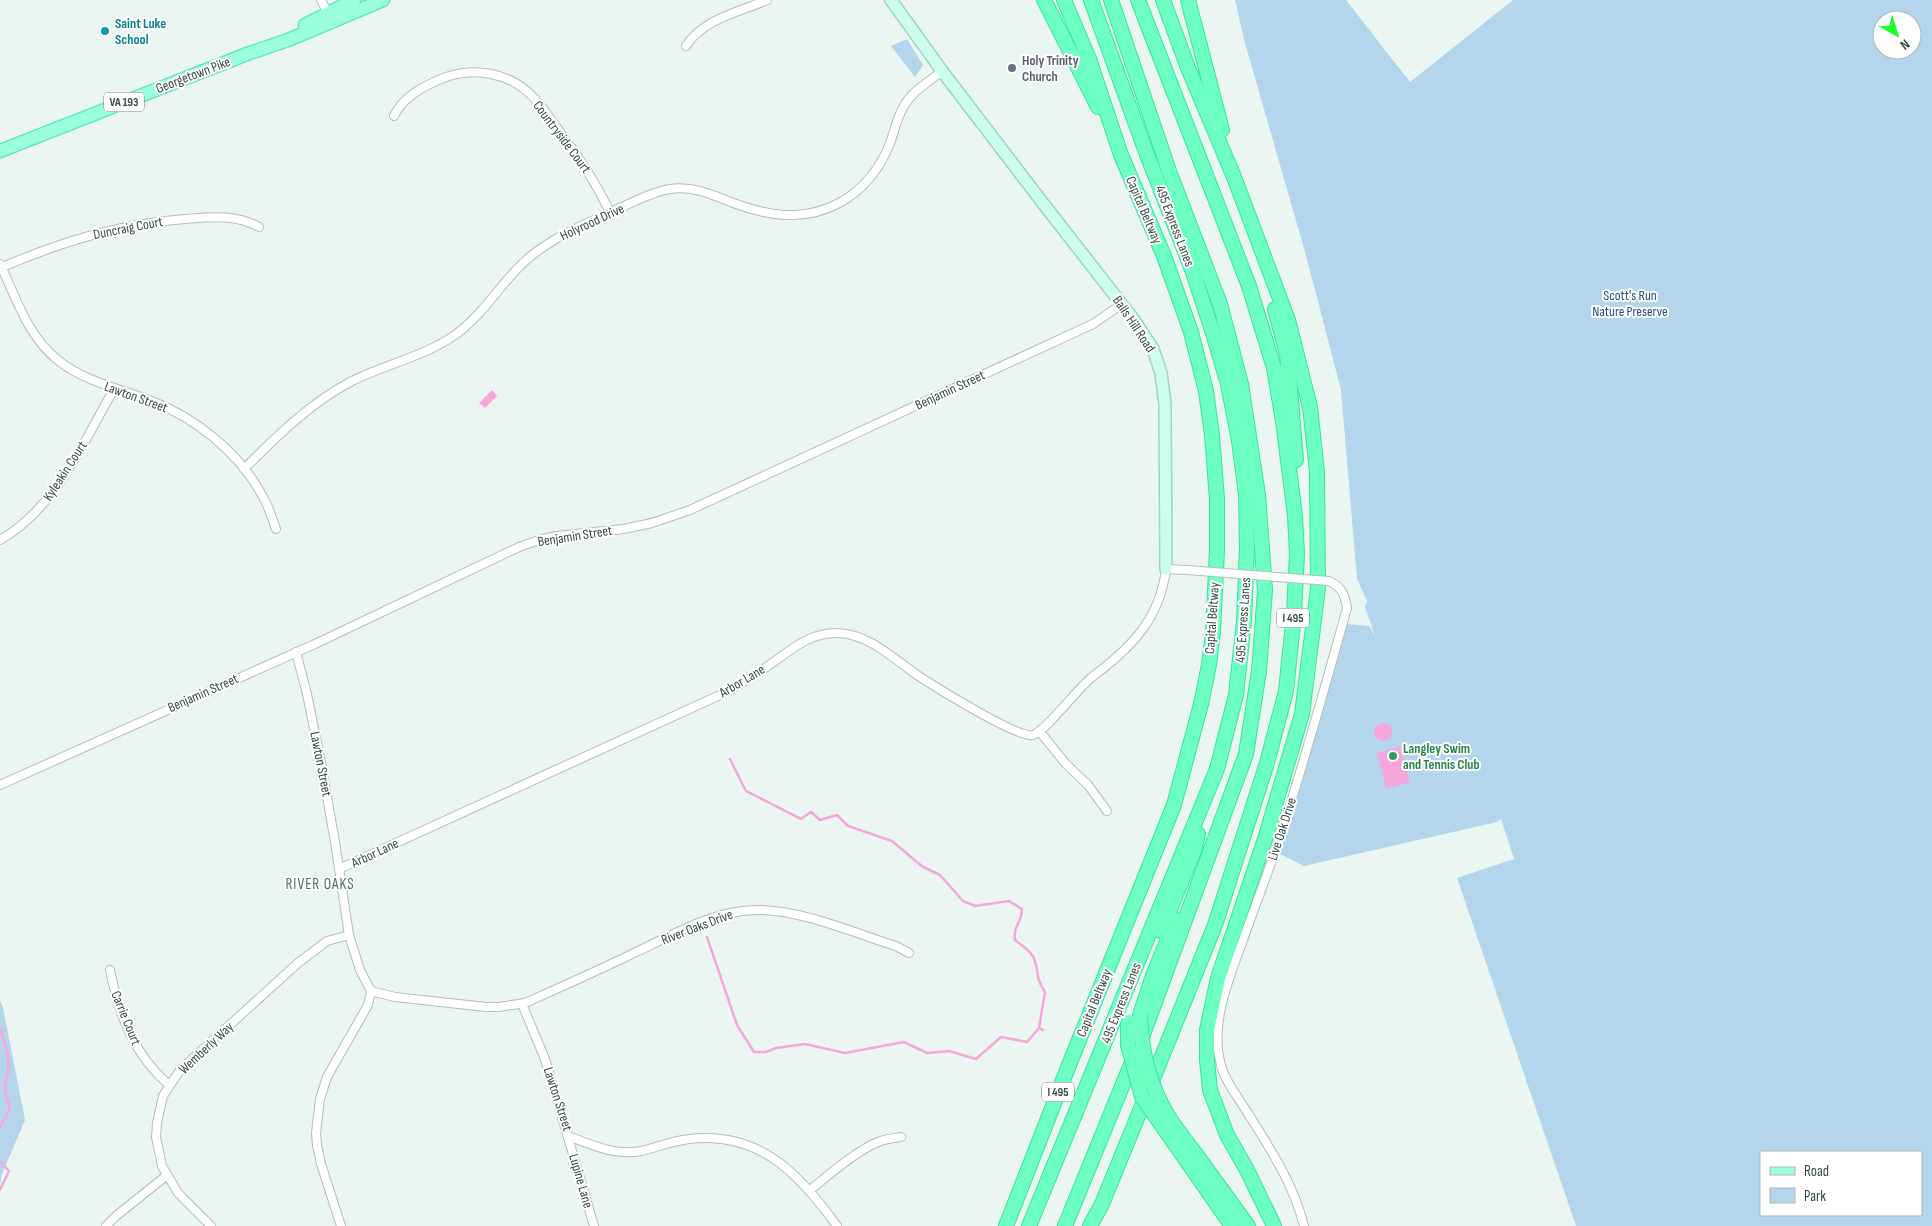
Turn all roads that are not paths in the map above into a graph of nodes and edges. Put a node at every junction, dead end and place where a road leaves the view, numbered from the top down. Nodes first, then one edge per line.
1 (321, 0) edge
2 (354, 0) edge
3 (383, 0) edge
4 (767, 0) edge
5 (891, 0) edge
6 (1044, 0) edge
7 (1064, 0) edge
8 (1091, 0) edge
9 (1111, 0) edge
10 (1138, 0) edge
11 (1163, 0) edge
12 (1188, 0) edge
13 (328, 14) junction
14 (686, 46) dead end
15 (247, 54) junction
16 (942, 71) junction
17 (394, 116) dead end
18 (0, 151) edge
19 (1121, 155) junction
20 (1234, 177) junction
21 (610, 212) junction
22 (259, 227) dead end
23 (1258, 246) junction
24 (1, 267) edge
25 (1122, 304) junction
26 (114, 389) junction
27 (244, 469) junction
28 (1295, 516) junction
29 (276, 529) dead end
30 (0, 540) edge
31 (1166, 569) junction
32 (296, 652) junction
33 (1040, 732) junction
34 (1246, 754) junction
35 (1217, 769) junction
36 (0, 786) edge
37 (1107, 811) dead end
38 (340, 869) junction
39 (349, 935) junction
40 (909, 953) dead end
41 (110, 970) dead end
42 (371, 991) junction
43 (522, 1004) junction
44 (1134, 1018) junction
45 (1141, 1040) junction
46 (169, 1085) junction
47 (568, 1136) junction
48 (901, 1137) dead end
49 (1198, 1167) junction
50 (166, 1176) junction
51 (810, 1190) junction
52 (106, 1226) edge
53 (211, 1226) edge
54 (341, 1226) edge
55 (594, 1226) edge
56 (837, 1226) edge
57 (1006, 1226) edge
58 (1029, 1226) edge
59 (1065, 1226) edge
60 (1090, 1226) edge
61 (1232, 1226) edge
62 (1248, 1226) edge
63 (1274, 1226) edge
64 (1304, 1226) edge

1 - 13 street
2 - 13 main road, Georgetown Pike / VA 193
3 - 15 main road, Georgetown Pike / VA 193
4 - 14 street
5 - 16 street, Balls Hill Road
6 - 19 highway
7 - 19 highway, Capital Beltway / I 495
8 - 35 highway, 495 Express Lanes
9 - 34 highway, 495 Express Lanes
10 - 28 highway, I 495
11 - 20 highway
12 - 20 highway
13 - 15 main road, Georgetown Pike / VA 193
15 - 18 main road, Georgetown Pike / VA 193
16 - 21 street, Holyrood Drive
16 - 25 street, Balls Hill Road
17 - 21 street, Countryside Court
19 - 57 highway, Capital Beltway / I 495
20 - 23 highway
21 - 27 street, Holyrood Drive
22 - 24 street, Duncraig Court
23 - 28 highway
23 - 63 highway
24 - 26 street, Lawton Street
25 - 31 street, Balls Hill Road
25 - 32 street, Benjamin Street
26 - 27 street, Lawton Street
26 - 30 street, Kyleakin Court
27 - 29 street, Lawton Street
28 - 60 highway, I 495
31 - 33 street, Balls Hill Road
31 - 64 street, Live Oak Drive, bridge
32 - 36 street, Benjamin Street
32 - 38 street, Lawton Street
33 - 37 street
33 - 38 street, Arbor Lane
34 - 44 highway
34 - 45 highway, 495 Express Lanes
35 - 44 highway
35 - 58 highway, 495 Express Lanes
38 - 39 street, Lawton Street
39 - 42 street, Lawton Street
39 - 46 street, Wemberly Way
40 - 43 street, River Oaks Drive
41 - 46 street, Carrie Court
42 - 43 street
42 - 54 street
43 - 47 street, Lawton Street
44 - 45 highway, bridge
44 - 49 highway, bridge
45 - 49 highway, bridge
45 - 59 highway, 495 Express Lanes
46 - 50 street, Wemberly Way
47 - 51 street, Lawton Street
47 - 55 street, Lupine Lane
48 - 51 street
49 - 61 highway
49 - 62 highway
50 - 52 street
50 - 53 street, Wemberly Way
51 - 56 street, Lawton Street

